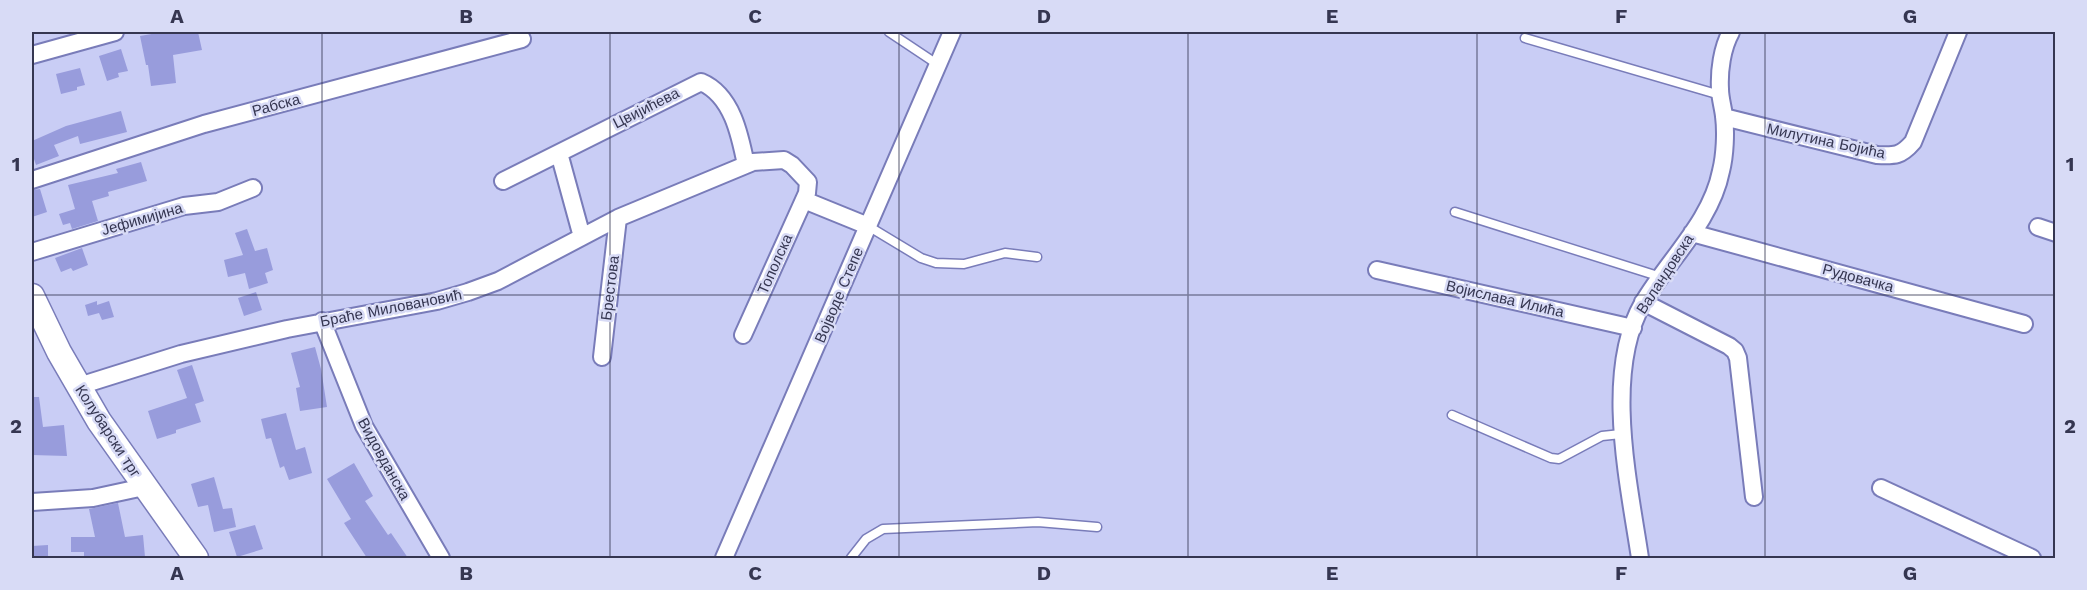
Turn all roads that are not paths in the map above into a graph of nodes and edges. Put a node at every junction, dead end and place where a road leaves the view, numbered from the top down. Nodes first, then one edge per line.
1 (115, 32) edge
2 (889, 32) edge
3 (952, 32) edge
4 (1731, 32) edge
5 (1958, 32) edge
6 (1525, 38) dead end
7 (522, 39) dead end
8 (32, 55) edge
9 (937, 64) junction
10 (1720, 95) junction
11 (1724, 117) junction
12 (559, 153) junction
13 (746, 165) junction
14 (32, 180) edge
15 (503, 181) dead end
16 (253, 188) dead end
17 (806, 196) junction
18 (1455, 212) dead end
19 (618, 219) junction
20 (868, 226) junction
21 (2038, 226) dead end
22 (1692, 233) junction
23 (2055, 233) edge
24 (582, 237) junction
25 (32, 252) edge
26 (1037, 257) dead end
27 (1377, 270) dead end
28 (1661, 278) junction
29 (32, 296) edge
30 (1643, 302) junction
31 (322, 321) junction
32 (2024, 324) dead end
33 (1633, 328) junction
34 (743, 335) dead end
35 (602, 357) dead end
36 (78, 386) junction
37 (1452, 415) dead end
38 (1621, 434) junction
39 (144, 487) junction
40 (1881, 488) dead end
41 (1754, 496) dead end
42 (32, 502) edge
43 (1097, 527) dead end
44 (196, 558) edge
45 (441, 558) edge
46 (724, 558) edge
47 (851, 558) edge
48 (1640, 558) edge
49 (2032, 558) edge

1 - 8 street
2 - 9 lane
3 - 9 street, Војводе Степе
4 - 10 street, Валандовска
5 - 11 street, Милутина Бојића
6 - 10 lane
7 - 14 street, Рабска
9 - 20 street, Војводе Степе
10 - 11 street, Валандовска
11 - 22 street, Валандовска
12 - 13 street, Цвијићева
12 - 15 street, Цвијићева
12 - 24 street
13 - 17 street, Браће Миловановић
13 - 19 street, Браће Миловановић
16 - 25 street, Јефимијина
17 - 20 street
17 - 34 street, Тополска
18 - 28 lane
19 - 24 street, Браће Миловановић
19 - 35 street, Брестова
20 - 26 lane
20 - 46 street, Војводе Степе
21 - 23 street
22 - 28 street, Валандовска
22 - 32 street, Рудовачка
24 - 31 street, Браће Миловановић
27 - 33 street, Војислава Илића
28 - 30 street, Валандовска
29 - 36 street, Колубарски трг
30 - 33 street, Валандовска
30 - 41 street
31 - 36 street, Браће Миловановић
31 - 45 street, Видовданска
33 - 38 street, Валандовска
36 - 39 street, Колубарски трг
37 - 38 lane
38 - 48 street, Валандовска
39 - 42 street
39 - 44 street, Колубарски трг
40 - 49 street
43 - 47 lane

